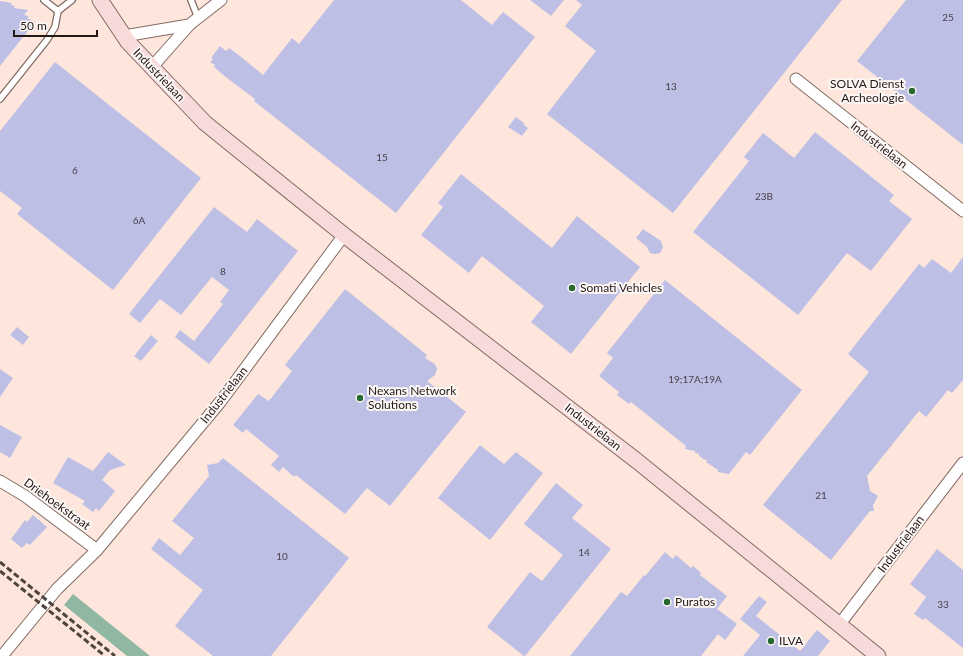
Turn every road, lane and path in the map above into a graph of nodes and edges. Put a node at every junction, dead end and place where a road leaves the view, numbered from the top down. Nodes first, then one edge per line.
1 (44, 0) edge
2 (72, 0) edge
3 (191, 0) edge
4 (221, 0) edge
5 (102, 1) edge
6 (58, 11) junction
7 (198, 18) junction
8 (188, 26) junction
9 (124, 36) junction
10 (152, 67) junction
11 (796, 79) dead end
12 (0, 99) edge
13 (963, 210) edge
14 (344, 235) junction
15 (963, 463) edge
16 (0, 481) edge
17 (97, 550) junction
18 (839, 625) junction
19 (2, 656) edge
20 (878, 656) edge

1 - 6 lane
2 - 6 lane
3 - 7 lane
4 - 7 street, Industrielaan
5 - 9 street, Industrielaan
6 - 12 lane
7 - 8 street, Industrielaan
8 - 9 street, Industrielaan
8 - 10 street
9 - 10 street, Industrielaan
10 - 14 street, Industrielaan
11 - 13 street, Industrielaan
14 - 17 street, Industrielaan
14 - 18 street, Industrielaan
15 - 18 street, Industrielaan
16 - 17 street, Driehoekstraat
17 - 19 street, Industrielaan
18 - 20 street, Industrielaan

